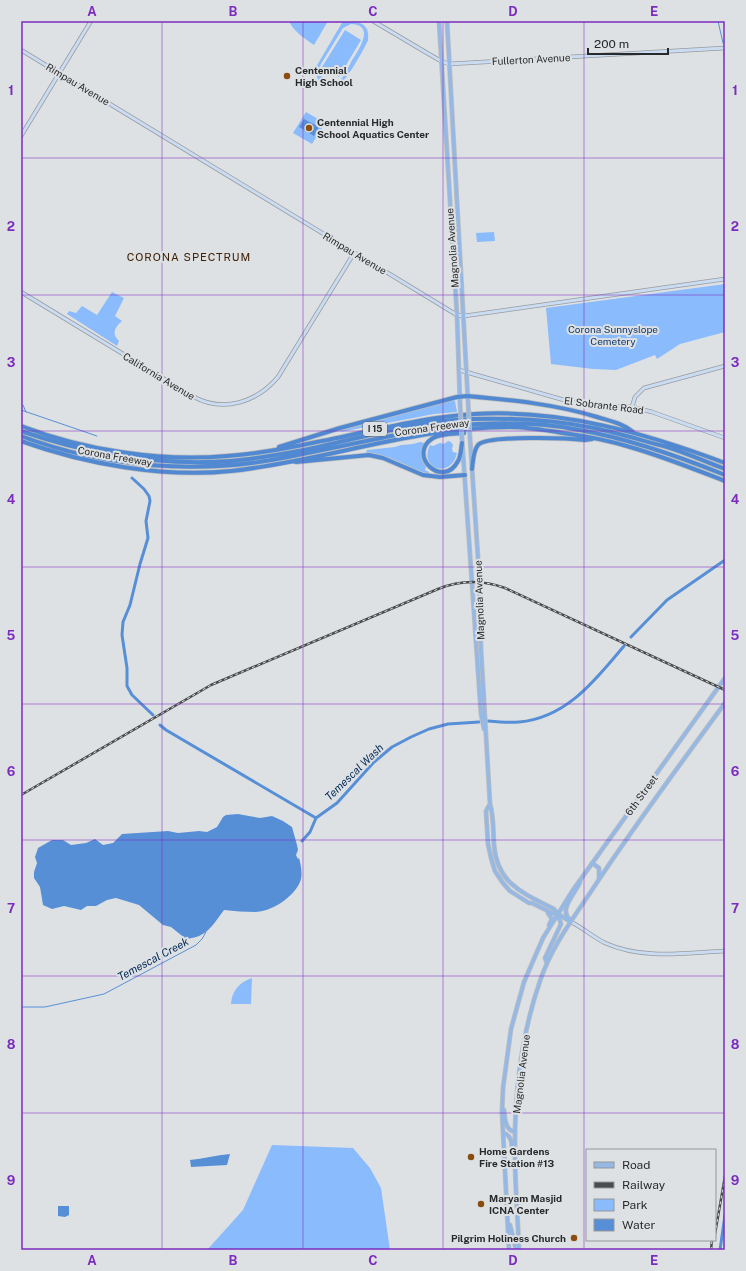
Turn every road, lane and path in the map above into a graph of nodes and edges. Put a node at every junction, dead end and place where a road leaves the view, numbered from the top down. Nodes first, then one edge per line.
1 (91, 21) edge
2 (373, 21) edge
3 (439, 21) edge
4 (447, 21) edge
5 (725, 48) edge
6 (21, 50) edge
7 (441, 61) junction
8 (449, 64) junction
9 (60, 73) junction
10 (452, 114) junction
11 (444, 115) junction
12 (21, 136) edge
13 (446, 154) junction
14 (454, 154) junction
15 (354, 253) junction
16 (460, 259) junction
17 (453, 260) junction
18 (725, 279) edge
19 (21, 292) edge
20 (457, 315) junction
21 (464, 316) junction
22 (725, 366) edge
23 (458, 370) junction
24 (466, 371) junction
25 (467, 396) junction
26 (460, 397) junction
27 (632, 407) junction
28 (21, 426) edge
29 (486, 428) junction
30 (21, 431) edge
31 (635, 433) junction
32 (21, 436) edge
33 (597, 438) junction
34 (725, 438) edge
35 (21, 441) edge
36 (462, 441) junction
37 (661, 449) junction
38 (50, 451) junction
39 (270, 451) junction
40 (80, 454) junction
41 (154, 456) junction
42 (184, 462) junction
43 (286, 462) junction
44 (725, 463) edge
45 (472, 469) junction
46 (725, 473) edge
47 (465, 475) junction
48 (725, 481) edge
49 (724, 681) edge
50 (724, 703) edge
51 (483, 714) junction
52 (490, 804) junction
53 (592, 863) junction
54 (582, 877) junction
55 (598, 881) junction
56 (529, 903) junction
57 (558, 914) junction
58 (571, 922) junction
59 (543, 938) junction
60 (725, 950) edge
61 (547, 963) junction
62 (502, 1102) junction
63 (515, 1132) junction
64 (504, 1133) junction
65 (515, 1166) junction
66 (507, 1214) junction
67 (510, 1250) edge
68 (516, 1250) edge
69 (519, 1250) edge

1 - 9 main road
2 - 7 main road, Fullerton Avenue
3 - 7 main road, Magnolia Avenue
4 - 8 main road, Magnolia Avenue
5 - 8 main road, Fullerton Avenue
6 - 9 main road, Rimpau Avenue
7 - 8 main road, Fullerton Avenue
7 - 11 main road, Magnolia Avenue
8 - 10 main road, Magnolia Avenue
9 - 12 main road
9 - 15 main road, Rimpau Avenue
10 - 11 main road
10 - 14 main road, Magnolia Avenue
11 - 13 main road, Magnolia Avenue
13 - 14 main road
13 - 17 main road, Magnolia Avenue
14 - 16 main road, Magnolia Avenue
15 - 19 main road, California Avenue
15 - 20 main road, Rimpau Avenue
16 - 17 main road
16 - 21 main road, Magnolia Avenue
17 - 20 main road, Magnolia Avenue
18 - 21 main road, Rimpau Avenue
20 - 21 main road, Rimpau Avenue
20 - 23 main road, Magnolia Avenue
21 - 24 main road, Magnolia Avenue
22 - 27 main road
23 - 24 main road, El Sobrante Road
23 - 26 main road, Magnolia Avenue
24 - 25 main road, Magnolia Avenue
24 - 27 main road, El Sobrante Road
25 - 26 highway
25 - 31 highway
25 - 45 main road, Magnolia Avenue, bridge
26 - 36 main road, Magnolia Avenue, bridge
26 - 39 highway
27 - 34 main road, El Sobrante Road
28 - 41 highway, Corona Freeway / I 15
29 - 33 highway, Corona Freeway / I 15
29 - 36 highway
29 - 43 highway, Corona Freeway / I 15
30 - 42 highway
31 - 39 highway, Corona Freeway / I 15
31 - 44 highway, Corona Freeway / I 15
32 - 40 highway
33 - 45 highway
33 - 48 highway, Corona Freeway / I 15
35 - 38 highway, Corona Freeway / I 15
36 - 47 main road, Magnolia Avenue
37 - 40 highway
37 - 42 highway
37 - 46 highway
37 - 46 highway
38 - 40 highway
38 - 43 highway, Corona Freeway / I 15
39 - 41 highway, Corona Freeway / I 15
41 - 42 highway
43 - 47 highway
45 - 47 main road
45 - 51 main road, Magnolia Avenue
47 - 51 main road, Magnolia Avenue
49 - 53 main road, 6th Street
50 - 55 main road, 6th Street
51 - 52 main road, Magnolia Avenue
52 - 56 main road, Magnolia Avenue
52 - 57 main road, Magnolia Avenue
53 - 54 main road, 6th Street
53 - 55 main road
54 - 57 main road, 6th Street
54 - 58 main road
55 - 58 main road, 6th Street
56 - 57 main road, Magnolia Avenue
56 - 59 main road
57 - 58 main road, Magnolia Avenue
57 - 59 main road, Magnolia Avenue
57 - 61 main road
58 - 60 main road
58 - 61 main road, Magnolia Avenue
59 - 62 main road, Magnolia Avenue
61 - 63 main road, Magnolia Avenue
62 - 63 main road
62 - 64 main road, Magnolia Avenue
63 - 65 main road, Magnolia Avenue
64 - 65 main road
64 - 66 main road, Magnolia Avenue
65 - 69 main road, Magnolia Avenue
66 - 67 main road, Magnolia Avenue
66 - 68 main road

